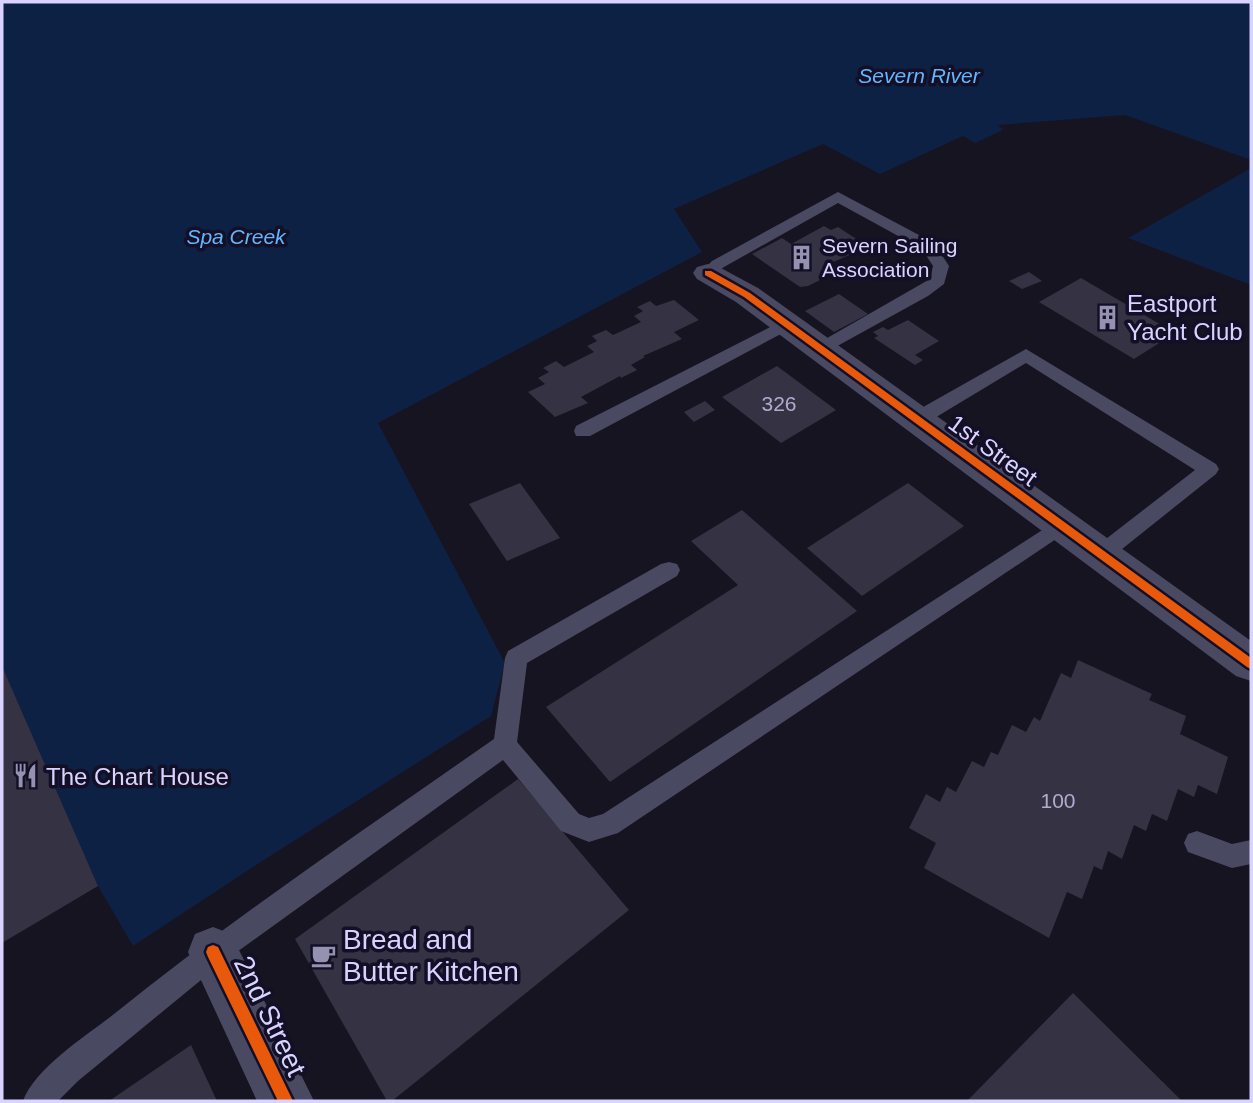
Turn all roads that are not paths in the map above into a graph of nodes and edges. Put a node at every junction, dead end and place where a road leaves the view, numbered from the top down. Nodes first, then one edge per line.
1 (708, 273) joint
2 (786, 324) junction
3 (821, 349) junction
4 (916, 420) junction
5 (583, 430) dead end
6 (1060, 526) junction
7 (1100, 555) junction
8 (669, 570) dead end
9 (1251, 664) edge
10 (505, 745) junction
11 (1197, 843) dead end
12 (1251, 852) edge
13 (212, 952) junction
14 (38, 1101) edge
15 (286, 1101) edge

1 - 2 street, 1st Street
1 - 3 lane
2 - 3 street, 1st Street
2 - 5 lane
3 - 4 street, 1st Street
4 - 6 street, 1st Street
4 - 7 lane
6 - 7 street, 1st Street
6 - 10 lane
7 - 9 street, 1st Street
8 - 10 lane
10 - 13 lane
11 - 12 lane
13 - 14 lane
13 - 15 street, 2nd Street

